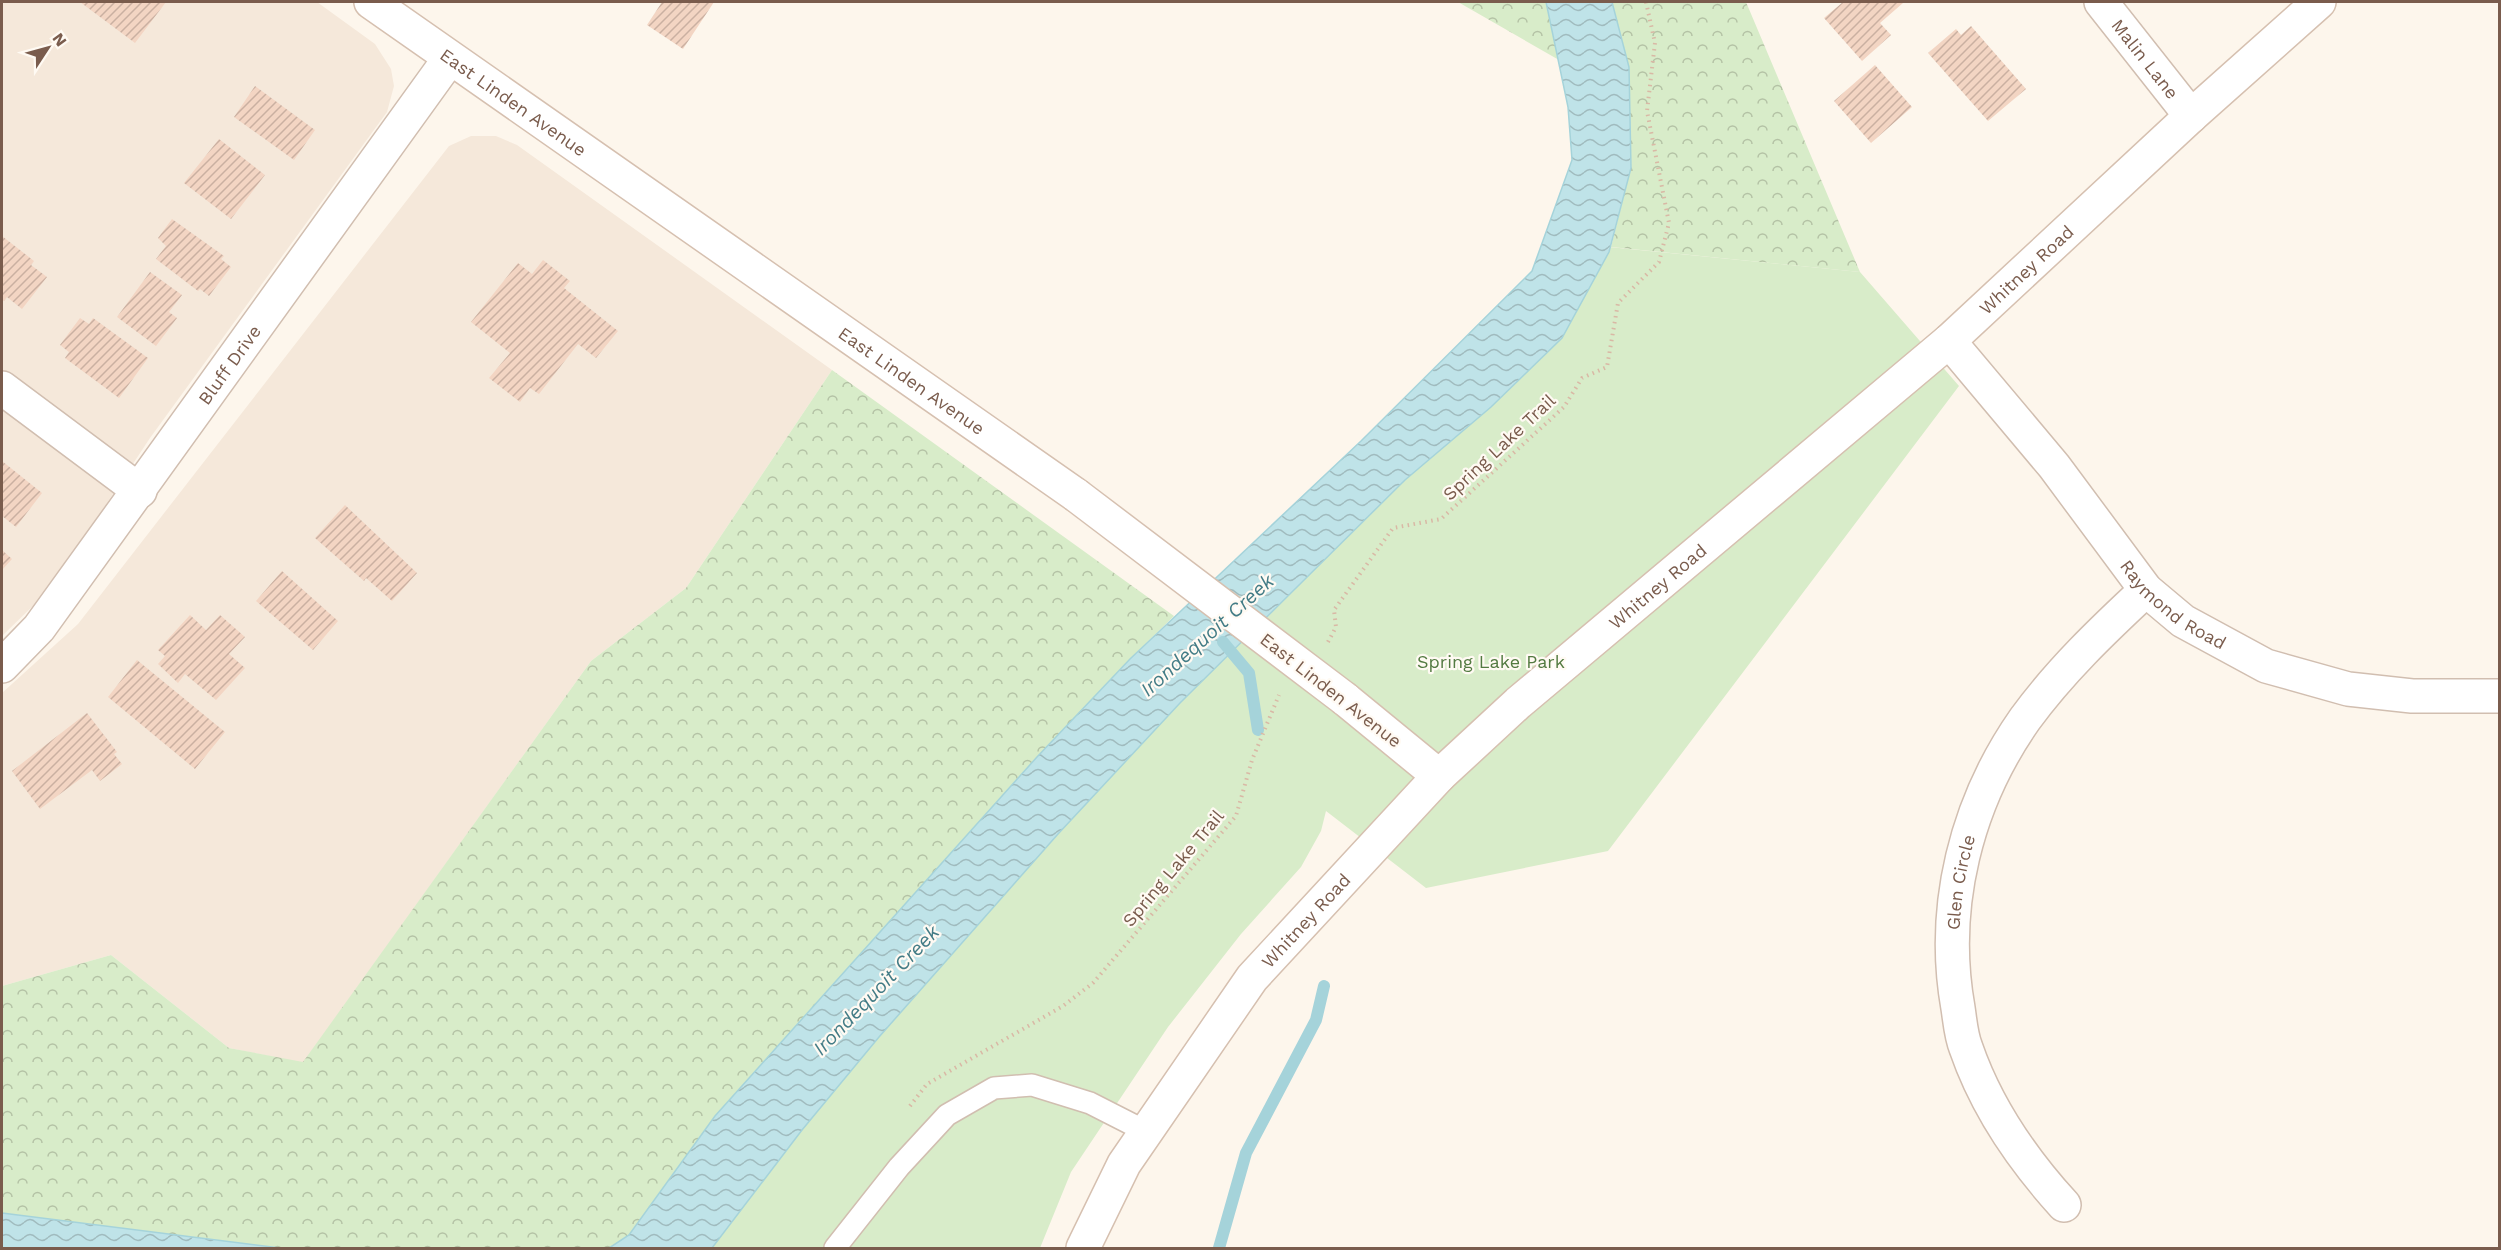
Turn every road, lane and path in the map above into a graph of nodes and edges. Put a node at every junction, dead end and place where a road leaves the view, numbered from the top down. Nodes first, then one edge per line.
1 (371, 2) edge
2 (1646, 2) edge
3 (2102, 2) edge
4 (2319, 2) edge
5 (450, 58) junction
6 (2191, 116) junction
7 (1949, 341) junction
8 (2, 388) edge
9 (140, 491) junction
10 (2146, 590) junction
11 (1326, 646) dead end
12 (2, 666) edge
13 (1281, 689) dead end
14 (2499, 696) edge
15 (1439, 776) junction
16 (1145, 1131) junction
17 (924, 1141) junction
18 (2064, 1205) dead end
19 (836, 1248) edge
20 (1083, 1248) edge

1 - 5 main road, East Linden Avenue
2 - 11 path, Spring Lake Trail
3 - 6 main road, Malin Lane
4 - 6 main road, Whitney Road
5 - 9 main road, Bluff Drive
5 - 15 main road, East Linden Avenue, bridge
6 - 7 main road, Whitney Road
7 - 10 main road, Raymond Road
7 - 15 main road, Whitney Road
8 - 9 main road
9 - 12 main road, Bluff Drive
10 - 14 main road, Raymond Road
10 - 18 main road, Glen Circle
13 - 17 path, Spring Lake Trail
15 - 16 main road, Whitney Road
16 - 17 lane
16 - 20 main road, Whitney Road
17 - 19 lane

